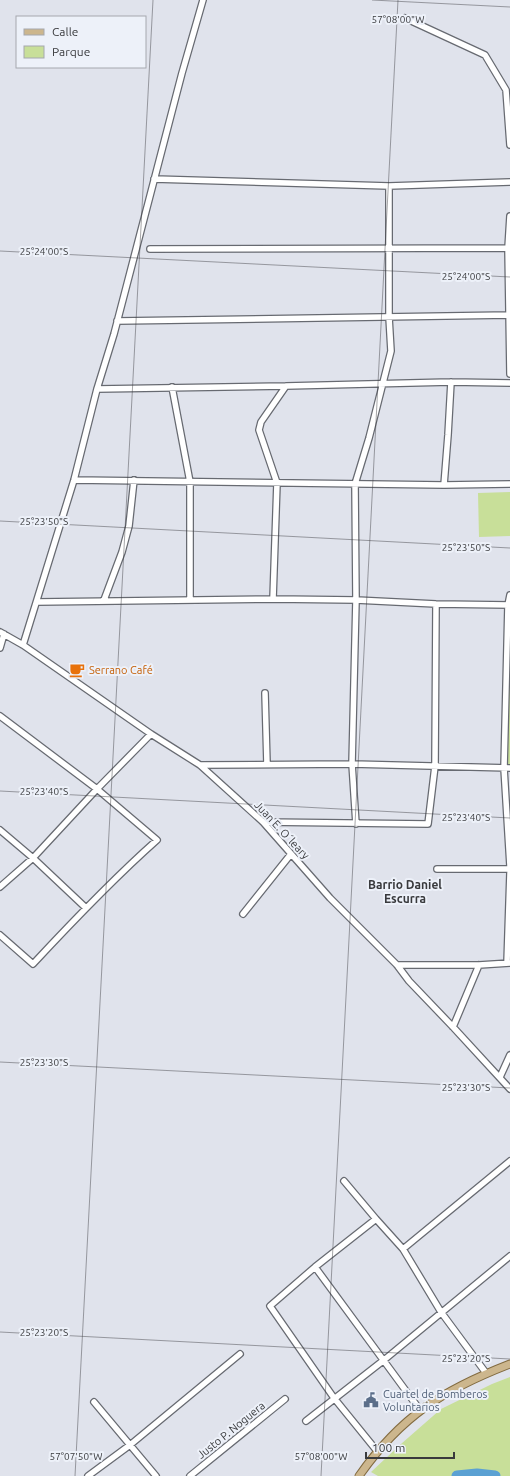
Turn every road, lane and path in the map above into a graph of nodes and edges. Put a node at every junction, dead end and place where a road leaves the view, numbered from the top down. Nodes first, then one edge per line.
1 (203, 0) edge
2 (405, 18) dead end
3 (510, 145) edge
4 (154, 179) junction
5 (510, 182) edge
6 (389, 186) junction
7 (510, 216) edge
8 (388, 248) junction
9 (509, 248) edge
10 (150, 249) dead end
11 (509, 315) edge
12 (389, 317) junction
13 (116, 321) junction
14 (510, 374) edge
15 (451, 382) junction
16 (383, 383) junction
17 (510, 383) edge
18 (286, 386) junction
19 (172, 387) junction
20 (97, 389) junction
21 (74, 480) junction
22 (134, 480) junction
23 (190, 482) junction
24 (277, 483) junction
25 (355, 484) junction
26 (510, 484) edge
27 (444, 485) junction
28 (510, 595) edge
29 (273, 599) junction
30 (104, 600) junction
31 (190, 600) junction
32 (356, 600) junction
33 (37, 602) junction
34 (436, 604) junction
35 (509, 605) edge
36 (2, 633) edge
37 (24, 645) junction
38 (0, 648) edge
39 (265, 693) dead end
40 (0, 716) edge
41 (151, 734) junction
42 (267, 764) junction
43 (352, 764) junction
44 (200, 765) junction
45 (435, 766) junction
46 (507, 768) edge
47 (97, 789) junction
48 (263, 822) junction
49 (356, 824) junction
50 (0, 830) edge
51 (291, 854) junction
52 (33, 858) junction
53 (510, 868) edge
54 (437, 869) dead end
55 (510, 873) edge
56 (0, 887) edge
57 (86, 908) junction
58 (243, 914) dead end
59 (0, 936) edge
60 (509, 963) edge
61 (397, 965) junction
62 (479, 965) junction
63 (453, 1027) junction
64 (510, 1055) edge
65 (500, 1077) junction
66 (510, 1088) edge
67 (510, 1161) edge
68 (344, 1181) dead end
69 (376, 1219) junction
70 (403, 1249) junction
71 (510, 1256) edge
72 (316, 1267) junction
73 (441, 1312) junction
74 (240, 1354) dead end
75 (384, 1360) junction
76 (510, 1364) edge
77 (486, 1373) junction
78 (334, 1398) junction
79 (285, 1399) dead end
80 (94, 1402) dead end
81 (420, 1410) junction
82 (306, 1420) dead end
83 (130, 1445) junction
84 (378, 1451) junction
85 (88, 1476) edge
86 (156, 1476) edge
87 (190, 1476) edge
88 (359, 1476) edge

1 - 4 street
2 - 3 street
4 - 6 street
4 - 13 street
5 - 6 street
6 - 8 street
7 - 9 street
8 - 9 street
8 - 10 street
8 - 12 street
9 - 11 street
11 - 12 street
11 - 14 street
12 - 13 street
12 - 16 street
13 - 20 street
15 - 16 street
15 - 17 street
15 - 27 street
16 - 18 street
16 - 25 street
18 - 19 street
18 - 24 street
19 - 20 street
19 - 23 street
20 - 21 street
21 - 22 street
21 - 33 street
22 - 23 street
22 - 30 street
23 - 24 street
23 - 31 street
24 - 25 street
24 - 29 street
25 - 27 street
25 - 32 street
26 - 27 street
28 - 35 street
29 - 31 street
29 - 32 street
30 - 31 street
30 - 33 street
32 - 34 street
32 - 43 street
33 - 37 street
34 - 35 street
34 - 45 street
35 - 46 street
36 - 37 street, Juan E. O´leary
36 - 38 street
37 - 41 street, Juan E. O´leary
39 - 42 street
40 - 47 street
41 - 44 street, Juan E. O´leary
41 - 47 street
42 - 43 street
42 - 44 street
43 - 45 street
43 - 49 street
44 - 48 street, Juan E. O´leary
45 - 46 street
45 - 49 street
46 - 53 street
47 - 52 street
47 - 57 street
48 - 49 street
48 - 51 street, Juan E. O´leary
50 - 52 street
51 - 58 street
51 - 61 street, Juan E. O´leary
52 - 56 street
52 - 57 street
53 - 54 street
55 - 60 street
57 - 59 street
60 - 62 street
61 - 62 street
61 - 63 street, Juan E. O´leary
62 - 63 street
63 - 65 street, Juan E. O´leary
64 - 65 street
65 - 66 street, Juan E. O´leary
67 - 70 street
68 - 69 street
69 - 70 street
69 - 72 street
70 - 73 street
71 - 73 street
72 - 75 street
72 - 78 street
73 - 75 street
73 - 77 street
74 - 83 street
75 - 78 street
75 - 81 street
76 - 77 main road
77 - 81 main road
78 - 82 street
78 - 84 street
79 - 87 street, Justo P. Noguera
80 - 83 street
81 - 84 main road
83 - 85 street
83 - 86 street
84 - 88 main road

